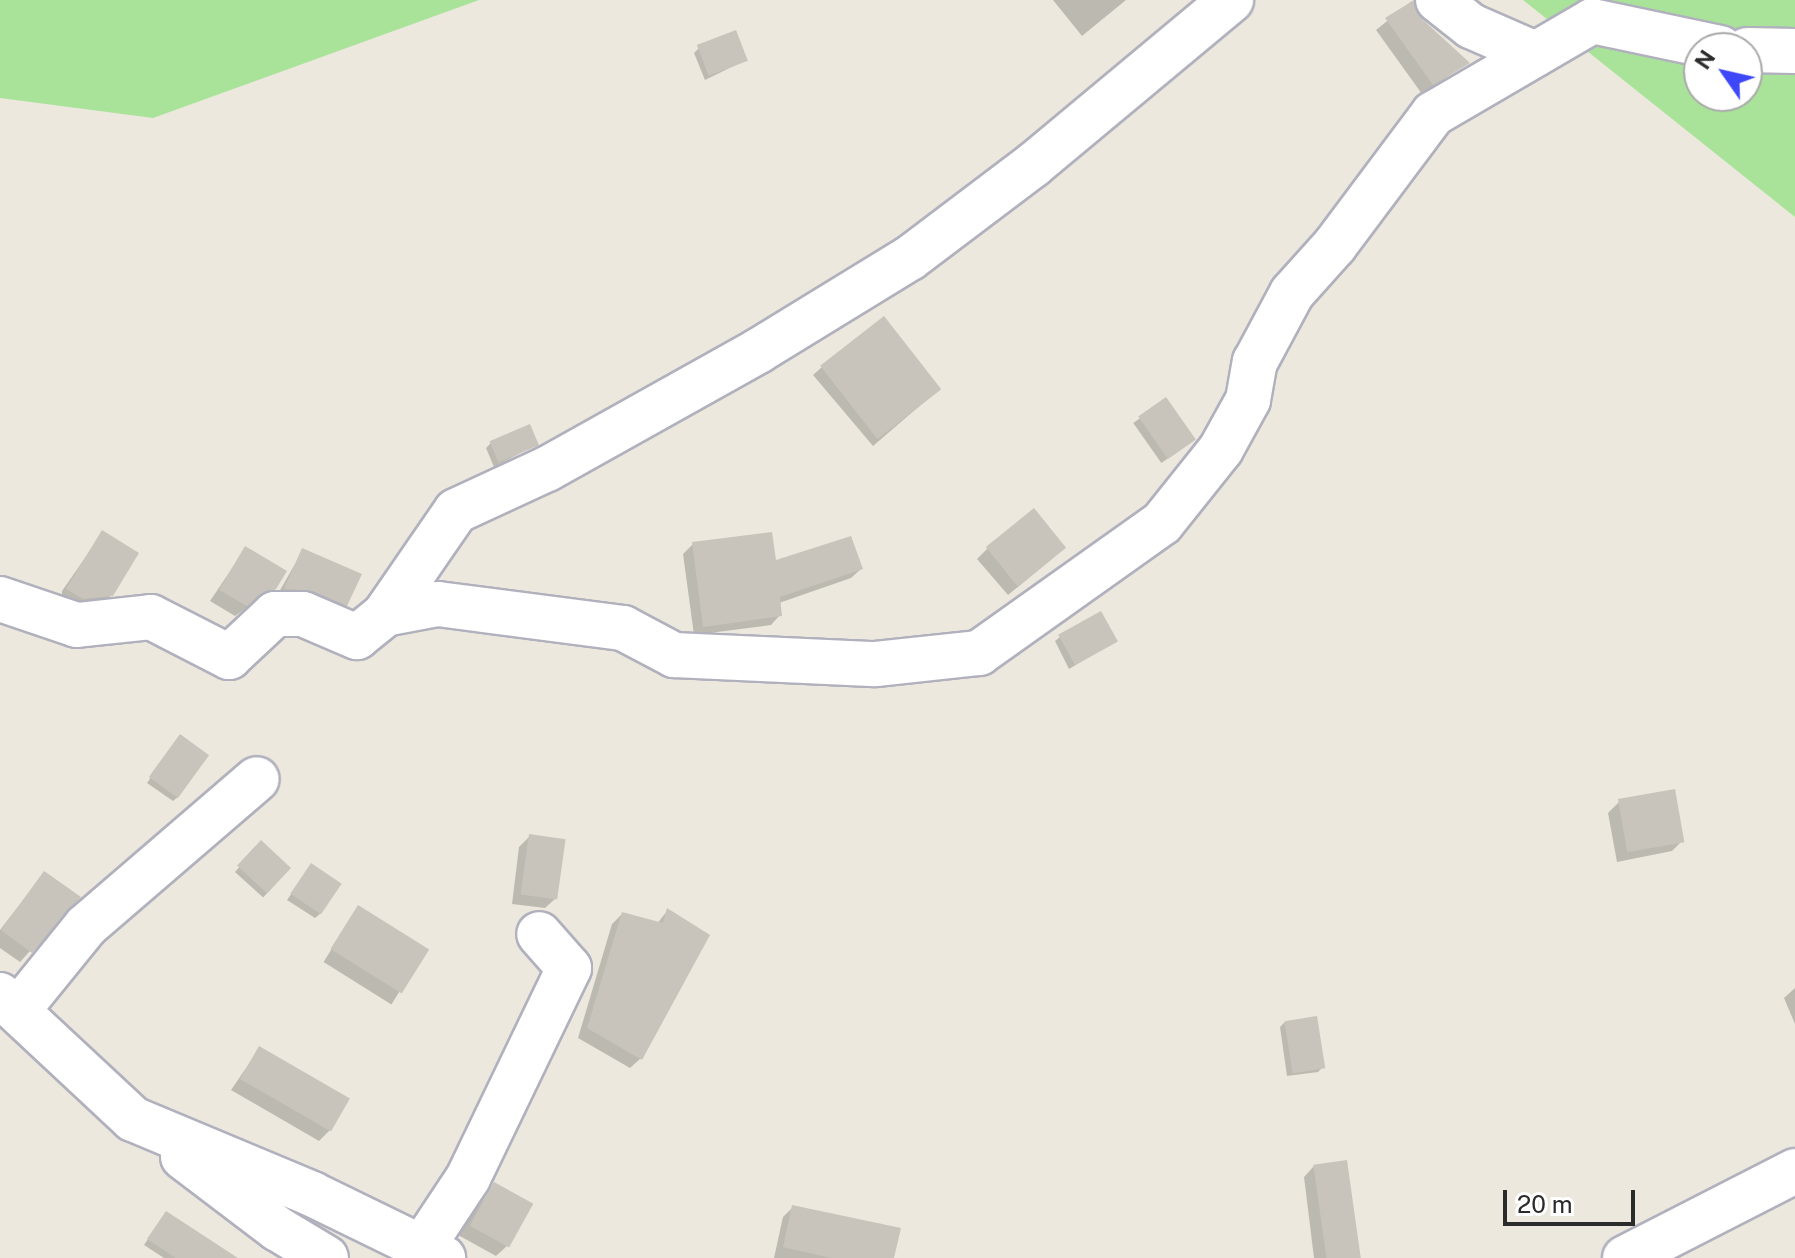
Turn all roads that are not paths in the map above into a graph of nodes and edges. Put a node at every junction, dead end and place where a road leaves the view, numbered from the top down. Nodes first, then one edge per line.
1 (1231, 0) edge
2 (1438, 0) edge
3 (1683, 40) edge
4 (1763, 50) edge
5 (1795, 51) edge
6 (1535, 54) junction
7 (0, 599) edge
8 (385, 614) junction
9 (257, 779) dead end
10 (539, 934) dead end
11 (9, 1002) edge
12 (133, 1119) junction
13 (1795, 1171) edge
14 (433, 1252) edge
15 (326, 1258) edge
16 (1625, 1258) edge

1 - 8 street
2 - 6 street
3 - 6 street
4 - 5 street
6 - 8 street
7 - 8 street
9 - 11 street
10 - 14 street
11 - 12 street
12 - 14 street
12 - 15 street
13 - 16 street

